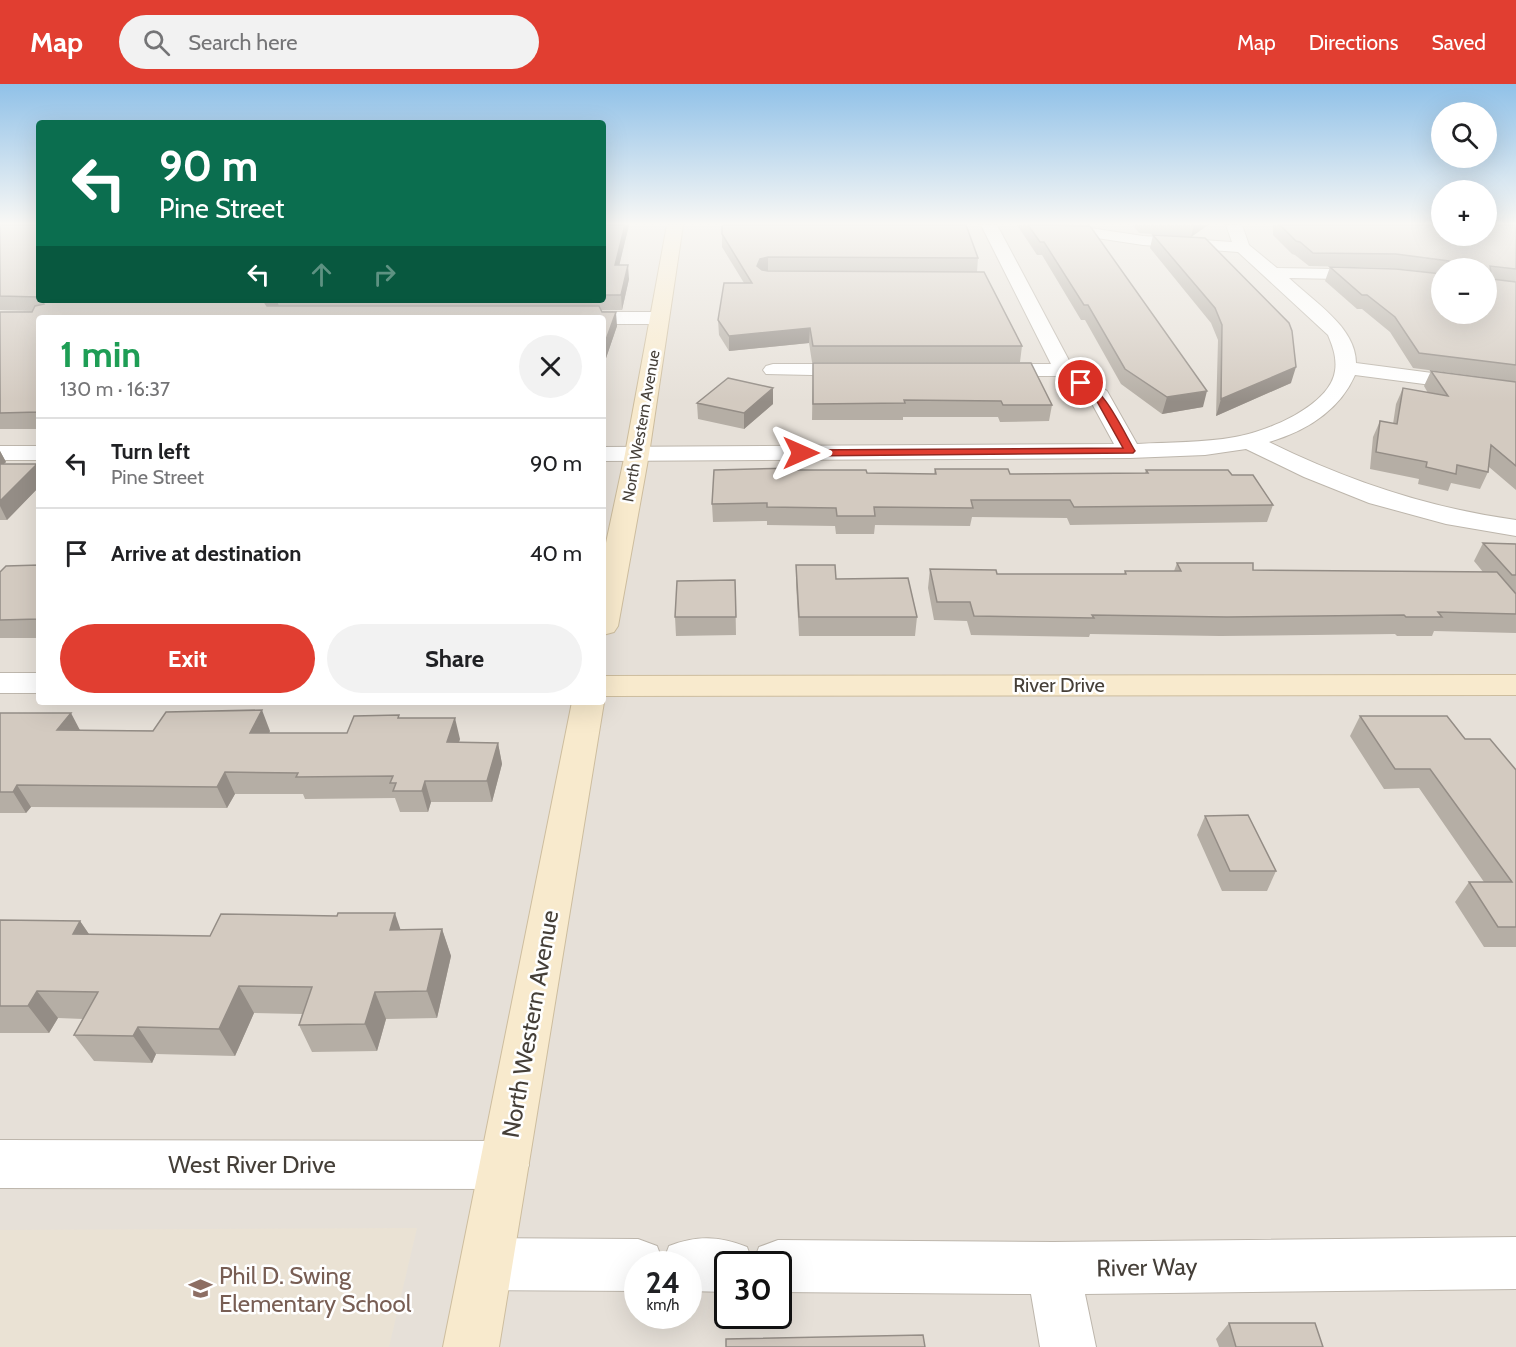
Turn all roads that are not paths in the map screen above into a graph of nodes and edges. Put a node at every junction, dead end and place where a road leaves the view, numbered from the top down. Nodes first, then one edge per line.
1 (665, 284) edge
2 (1009, 284) edge
3 (1285, 284) edge
4 (606, 318) edge
5 (660, 318) junction
6 (1348, 368) junction
7 (773, 370) dead end
8 (878, 370) edge
9 (971, 370) edge
10 (1064, 370) junction
11 (1516, 390) edge
12 (1249, 441) junction
13 (1130, 451) junction
14 (0, 453) edge
15 (36, 453) edge
16 (606, 454) edge
17 (637, 454) junction
18 (1516, 528) edge
19 (606, 611) edge
20 (0, 683) edge
21 (36, 684) edge
22 (606, 686) edge
23 (1515, 687) edge
24 (587, 705) edge
25 (0, 1164) edge
26 (504, 1165) junction
27 (1516, 1263) edge
28 (486, 1264) junction
29 (624, 1265) edge
30 (792, 1266) edge
31 (1053, 1268) junction
32 (471, 1347) edge
33 (1068, 1347) edge

1 - 5 main road, North Western Avenue
2 - 10 street
3 - 6 street
4 - 5 street
5 - 17 main road, North Western Avenue
6 - 11 street
6 - 12 street
7 - 8 street
9 - 10 street
10 - 13 street
12 - 13 street
12 - 18 street
13 - 17 street
14 - 15 street
16 - 17 street
17 - 19 main road, North Western Avenue
20 - 21 street
22 - 23 main road, River Drive
24 - 26 main road, North Western Avenue
25 - 26 street, West River Drive
26 - 28 main road, North Western Avenue
27 - 31 street, River Way
28 - 29 street
28 - 32 main road, North Western Avenue
30 - 31 street, River Way
31 - 33 street

